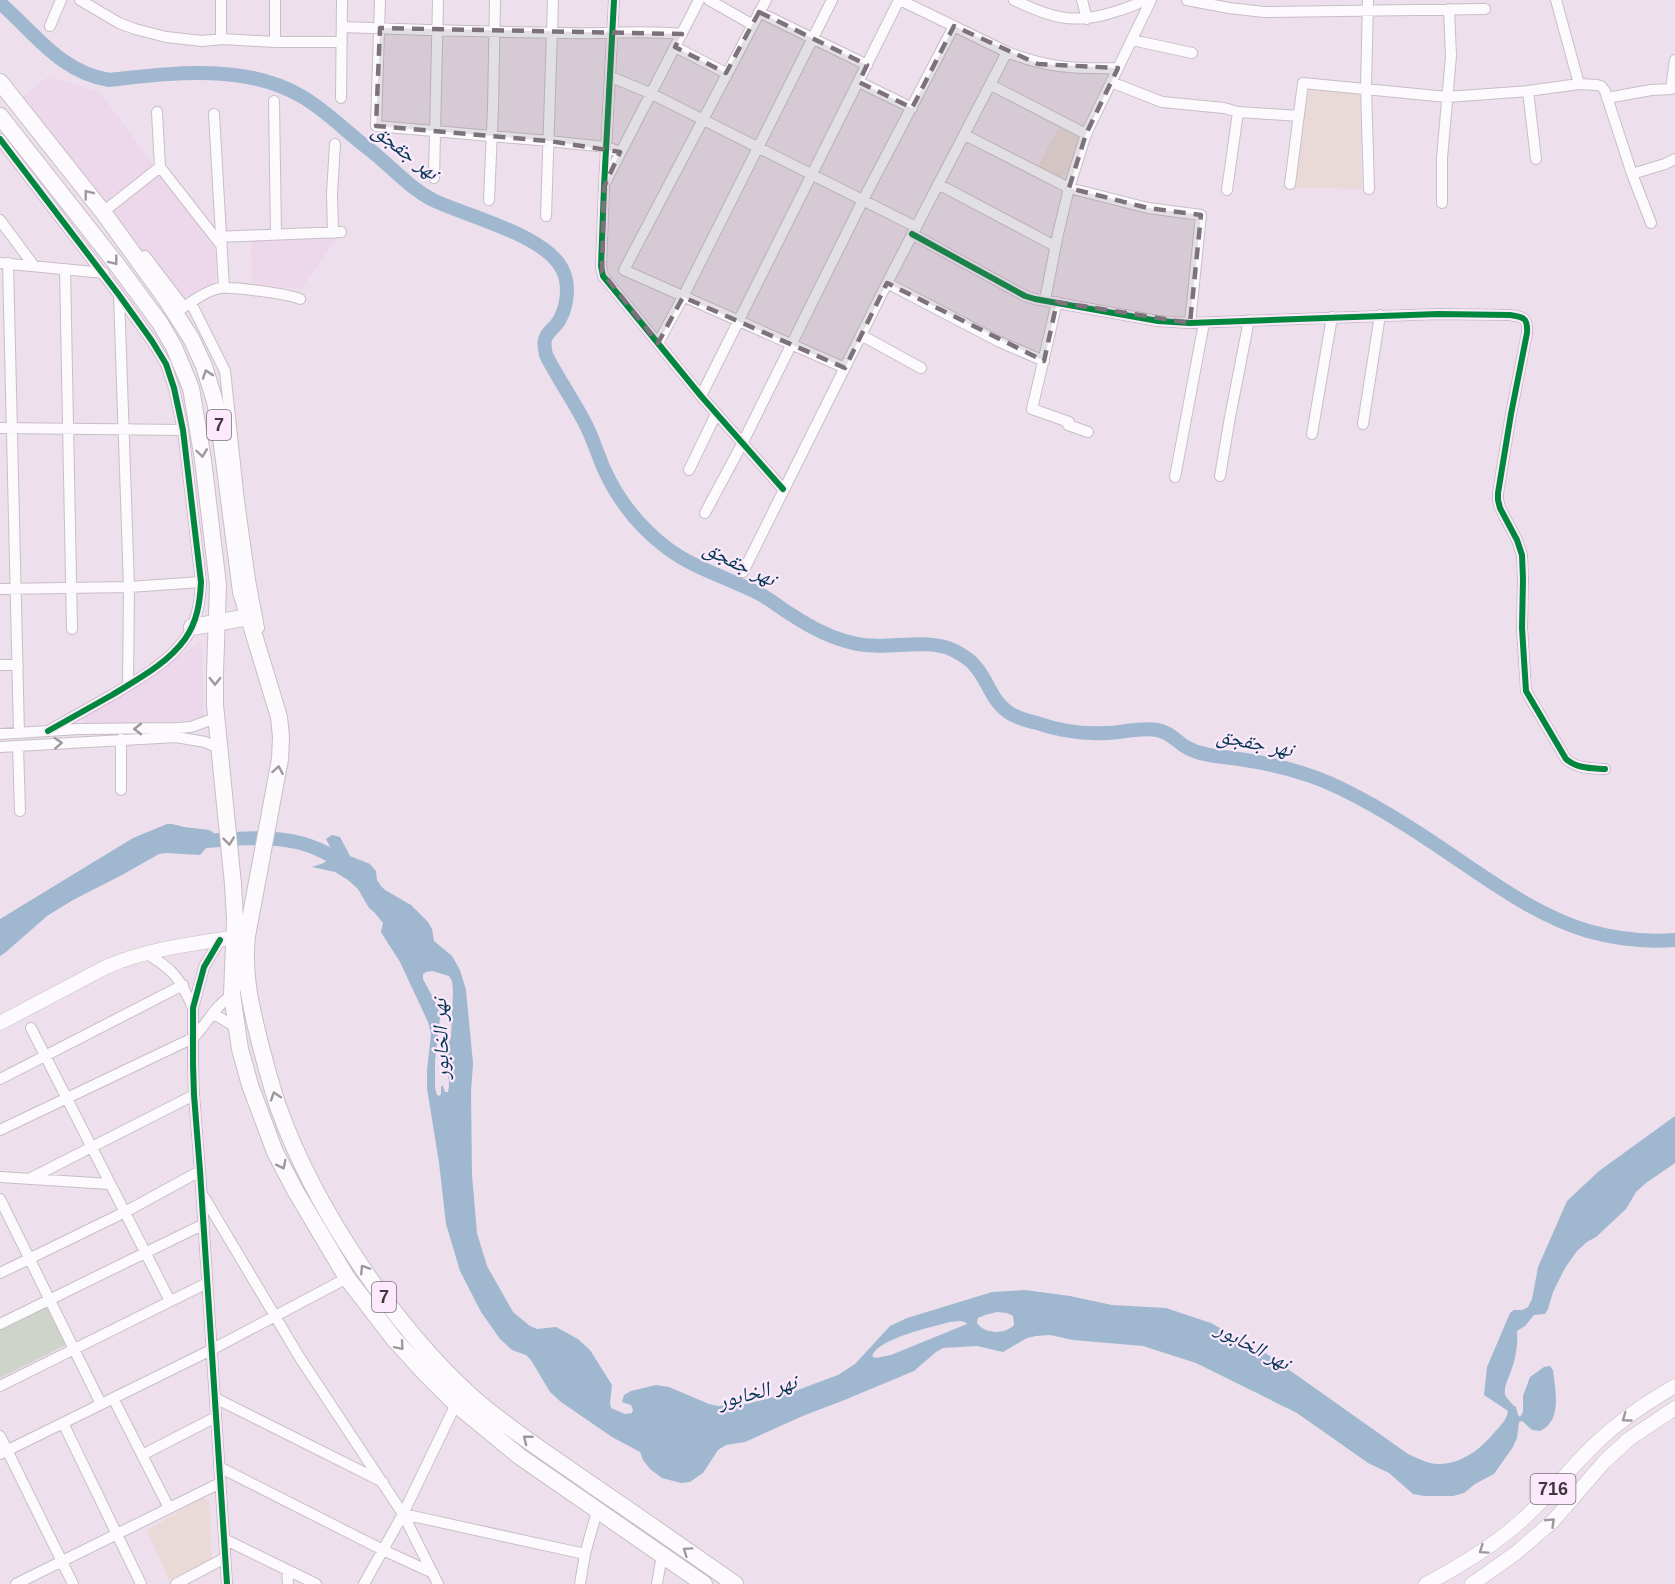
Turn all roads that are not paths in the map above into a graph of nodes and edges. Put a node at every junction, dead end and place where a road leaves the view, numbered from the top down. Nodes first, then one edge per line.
1 (61, 0) edge
2 (80, 0) edge
3 (222, 0) edge
4 (275, 0) edge
5 (342, 0) edge
6 (380, 0) edge
7 (438, 0) edge
8 (495, 0) edge
9 (553, 0) edge
10 (614, 0) edge
11 (699, 0) edge
12 (709, 0) edge
13 (766, 0) edge
14 (832, 0) edge
15 (900, 0) edge
16 (1014, 0) edge
17 (1082, 0) edge
18 (1145, 0) edge
19 (1151, 0) edge
20 (1187, 0) edge
21 (1556, 0) edge
22 (1117, 5) edge
23 (1368, 5) edge
24 (1455, 6) edge
25 (1485, 9) dead end
26 (759, 12) junction
27 (1087, 19) junction
28 (753, 24) junction
29 (50, 26) dead end
30 (954, 26) junction
31 (342, 27) junction
32 (380, 28) junction
33 (438, 31) junction
34 (494, 32) junction
35 (552, 33) junction
36 (613, 34) junction
37 (682, 34) junction
38 (221, 39) junction
39 (812, 39) junction
40 (1132, 40) junction
41 (275, 42) junction
42 (342, 42) junction
43 (675, 46) junction
44 (1007, 52) junction
45 (1192, 53) dead end
46 (1675, 60) edge
47 (867, 64) junction
48 (1118, 69) junction
49 (726, 73) junction
50 (611, 77) junction
51 (0, 82) edge
52 (859, 82) junction
53 (1111, 82) junction
54 (1579, 84) junction
55 (991, 85) junction
56 (1366, 88) junction
57 (1528, 91) junction
58 (650, 93) junction
59 (1447, 97) junction
60 (341, 98) dead end
61 (1607, 98) junction
62 (274, 101) dead end
63 (912, 108) junction
64 (157, 112) dead end
65 (1239, 112) junction
66 (214, 114) dead end
67 (0, 116) edge
68 (1299, 116) junction
69 (703, 119) junction
70 (435, 130) junction
71 (1086, 134) junction
72 (492, 135) junction
73 (964, 135) junction
74 (0, 139) edge
75 (549, 141) junction
76 (335, 144) dead end
77 (606, 147) junction
78 (759, 147) junction
79 (620, 152) junction
80 (1536, 159) dead end
81 (1675, 159) edge
82 (160, 167) junction
83 (1632, 174) junction
84 (813, 175) junction
85 (434, 178) dead end
86 (939, 184) junction
87 (1290, 184) dead end
88 (604, 187) junction
89 (1070, 188) junction
90 (1369, 189) dead end
91 (1227, 190) dead end
92 (489, 200) dead end
93 (863, 200) junction
94 (1442, 203) dead end
95 (106, 210) junction
96 (546, 216) dead end
97 (0, 220) edge
98 (1651, 223) dead end
99 (914, 231) junction
100 (276, 235) junction
101 (219, 240) junction
102 (1055, 246) junction
103 (4, 263) edge
104 (34, 266) junction
105 (65, 269) junction
106 (104, 273) junction
107 (887, 283) junction
108 (224, 288) junction
109 (119, 295) junction
110 (683, 297) junction
111 (300, 298) dead end
112 (1045, 300) junction
113 (1057, 303) junction
114 (4, 305) edge
115 (183, 308) junction
116 (1380, 315) junction
117 (1332, 317) junction
118 (1249, 320) junction
119 (738, 321) junction
120 (1204, 323) junction
121 (1190, 324) junction
122 (861, 335) junction
123 (658, 343) junction
124 (792, 344) junction
125 (5, 351) edge
126 (1044, 361) junction
127 (845, 368) junction
128 (921, 368) dead end
129 (701, 396) junction
130 (716, 414) junction
131 (1363, 424) dead end
132 (0, 428) edge
133 (12, 428) junction
134 (68, 429) junction
135 (123, 430) junction
136 (183, 430) junction
137 (1088, 432) dead end
138 (1312, 434) dead end
139 (742, 444) junction
140 (689, 471) dead end
141 (1220, 476) dead end
142 (1175, 477) dead end
143 (783, 489) junction
144 (705, 513) dead end
145 (743, 572) dead end
146 (201, 582) junction
147 (129, 586) junction
148 (71, 587) junction
149 (0, 589) edge
150 (16, 589) junction
151 (249, 617) junction
152 (218, 622) junction
153 (192, 627) junction
154 (72, 628) dead end
155 (262, 643) dead end
156 (0, 665) edge
157 (18, 665) junction
158 (128, 685) junction
159 (216, 718) junction
160 (48, 731) junction
161 (19, 733) junction
162 (0, 734) edge
163 (121, 739) junction
164 (18, 746) junction
165 (0, 747) edge
166 (218, 748) junction
167 (1605, 769) dead end
168 (121, 790) dead end
169 (20, 811) dead end
170 (233, 938) junction
171 (145, 953) junction
172 (183, 985) junction
173 (240, 992) junction
174 (194, 1008) junction
175 (212, 1014) junction
176 (0, 1023) edge
177 (31, 1028) dead end
178 (237, 1028) junction
179 (194, 1038) junction
180 (45, 1057) junction
181 (0, 1079) edge
182 (194, 1095) junction
183 (66, 1098) junction
184 (0, 1130) edge
185 (92, 1147) junction
186 (200, 1172) junction
187 (0, 1178) edge
188 (29, 1179) junction
189 (110, 1184) junction
190 (201, 1193) junction
191 (1, 1204) edge
192 (125, 1212) junction
193 (204, 1224) junction
194 (145, 1252) junction
195 (29, 1259) junction
196 (0, 1273) edge
197 (346, 1278) junction
198 (207, 1283) junction
199 (49, 1300) junction
200 (170, 1301) junction
201 (275, 1316) junction
202 (0, 1324) edge
203 (73, 1349) junction
204 (211, 1350) junction
205 (0, 1386) edge
206 (1675, 1386) edge
207 (113, 1398) junction
208 (214, 1398) junction
209 (101, 1404) junction
210 (456, 1404) junction
211 (1675, 1408) edge
212 (216, 1418) junction
213 (63, 1423) junction
214 (0, 1437) edge
215 (3, 1452) edge
216 (142, 1455) junction
217 (219, 1467) junction
218 (383, 1483) junction
219 (220, 1484) junction
220 (169, 1508) junction
221 (597, 1510) junction
222 (403, 1514) junction
223 (116, 1534) junction
224 (224, 1539) junction
225 (383, 1550) junction
226 (585, 1554) junction
227 (662, 1555) junction
228 (225, 1558) junction
229 (61, 1561) junction
230 (287, 1570) junction
231 (433, 1573) junction
232 (16, 1584) edge
233 (73, 1584) edge
234 (141, 1584) edge
235 (176, 1584) edge
236 (227, 1584) edge
237 (288, 1584) edge
238 (316, 1584) edge
239 (364, 1584) edge
240 (438, 1584) edge
241 (580, 1584) edge
242 (657, 1584) edge
243 (704, 1584) edge
244 (735, 1584) edge
245 (1426, 1584) edge
246 (1472, 1584) edge

1 - 29 street
2 - 38 street
3 - 38 street
4 - 41 street
5 - 31 street
6 - 32 street
7 - 33 street
8 - 34 street
9 - 35 street
10 - 36 street
11 - 37 street
12 - 28 street
13 - 26 street
14 - 39 street
15 - 30 street
15 - 47 street
16 - 27 street
17 - 27 street
18 - 22 street
19 - 40 street
20 - 23 street
21 - 54 street
22 - 27 street
23 - 24 street
23 - 56 street
24 - 25 street
24 - 59 street
26 - 28 street
26 - 39 street
28 - 49 street
30 - 44 street
30 - 63 street
31 - 32 street
31 - 42 street
32 - 33 street
32 - 70 street
33 - 34 street
33 - 70 street
34 - 35 street
34 - 72 street
35 - 36 street
35 - 75 street
36 - 37 street
36 - 50 street
37 - 43 street
38 - 41 street
39 - 47 street
39 - 78 street
40 - 45 street
40 - 48 street
41 - 42 street
42 - 60 street
43 - 49 street
43 - 58 street
44 - 48 street
44 - 55 street
46 - 61 street
47 - 52 street
48 - 53 street
49 - 69 street
50 - 58 street
50 - 77 street
95 -> 51 highway, 7
52 - 63 street
52 - 84 street
53 - 65 street
53 - 71 street
54 - 57 street
54 - 61 street
55 - 71 street
55 - 73 street
56 - 59 street
56 - 68 street
56 - 90 street
57 - 59 street
57 - 80 street
58 - 69 street
58 - 79 street
59 - 94 street
61 - 83 street
62 - 100 street
63 - 93 street
64 - 82 street
65 - 68 street
65 - 91 street
66 - 101 street
67 -> 152 highway, 7
68 - 87 street
69 - 78 street
69 - 110 street
70 - 72 street
70 - 85 street
71 - 89 street
72 - 75 street
72 - 92 street
73 - 86 street
73 - 89 street
74 - 106 street
75 - 77 street
75 - 96 street
76 - 100 street
77 - 79 street
77 - 88 street
78 - 84 street
78 - 110 street
79 - 88 street
81 - 83 street
82 - 95 street
82 - 101 street
83 - 98 street
84 - 93 street
84 - 119 street
86 - 99 street
86 - 102 street
88 - 123 street
89 - 102 street
89 - 121 street
93 - 99 street
93 - 124 street
95 - 115 highway, 7
97 - 104 street
99 - 107 street
99 - 112 street
100 - 101 street
101 - 108 street
102 - 112 street
103 - 104 street
103 - 114 street
104 - 105 street
105 - 106 street
105 - 134 street
106 - 109 street
107 - 122 street
107 - 126 street
108 - 111 street
108 - 115 street
109 - 135 street
109 - 136 street
110 - 119 street
110 - 123 street
112 - 113 street
113 - 121 street
113 - 126 street
114 - 125 street
151 -> 115 highway, 7
115 - 155 street
116 - 117 street
116 - 131 street
116 - 167 street
117 - 118 street
117 - 138 street
118 - 120 street
118 - 141 street
119 - 124 street
119 - 129 street
120 - 121 street
120 - 142 street
122 - 127 street
122 - 128 street
123 - 129 street
124 - 127 street
124 - 139 street
125 - 133 street
126 - 137 street
127 - 143 street
129 - 130 street
130 - 139 street
130 - 140 street
132 - 133 street
133 - 134 street
133 - 150 street
134 - 135 street
134 - 148 street
135 - 136 street
135 - 147 street
136 - 146 street
139 - 143 street
139 - 144 street
143 - 145 street
146 - 147 street
146 - 153 street
147 - 148 street
147 - 158 street
148 - 150 street
148 - 154 street
149 - 150 street
150 - 157 street
151 - 152 highway
170 -> 151 highway, 7
152 - 153 highway
152 -> 159 highway, 7
153 - 158 street
156 - 157 street
157 - 161 street
158 - 160 street
159 -> 160 street
159 - 166 highway, 7
160 - 161 street
161 - 162 street
164 -> 163 street
163 - 166 street
163 - 168 street
164 - 165 street
164 - 169 street
166 -> 170 highway, 7
170 - 171 main road
170 - 173 highway, 7
170 - 174 street
171 - 172 street
171 - 176 main road
172 - 174 street
172 - 180 street
173 - 175 street
173 - 178 highway, 7
244 -> 173 highway, 7
174 - 179 street
175 - 178 street
175 - 179 street
177 - 180 street
178 -> 197 highway, 7
179 - 182 street
179 - 183 street
180 - 181 street
180 - 183 street
182 - 185 street
182 - 186 street
183 - 184 street
183 - 185 street
185 - 188 street
185 - 189 street
186 - 190 street
186 - 192 street
187 - 188 street
188 - 189 street
189 - 192 street
190 - 193 street
190 - 201 street
191 - 195 street
192 - 194 street
192 - 195 street
193 - 194 street
193 - 198 street
194 - 199 street
194 - 200 street
195 - 196 street
195 - 199 street
197 - 201 street
197 -> 210 highway, 7
198 - 200 street
198 - 204 street
199 - 202 street
199 - 203 street
200 - 203 street
201 - 204 street
201 - 218 street
203 - 205 street
203 - 209 street
204 - 207 street
204 - 208 street
206 -> 245 main road, 716
207 - 209 street
207 - 216 street
208 - 212 street
208 - 218 street
209 - 213 street
210 - 221 highway, 7
210 - 222 street
246 -> 211 main road, 716
212 - 216 street
212 - 217 street
213 - 215 street
213 - 223 street
214 - 215 street
215 - 229 street
216 - 220 street
217 - 219 street
217 - 225 street
218 - 222 street
219 - 220 street
219 - 224 street
220 - 223 street
221 - 226 street
221 - 227 highway, 7
222 - 225 street
222 - 226 street
222 - 231 street
223 - 229 street
223 - 234 street
224 - 228 street
224 - 230 street
225 - 231 street
225 - 239 street
226 - 241 street
227 - 242 street
227 - 243 highway, 7
228 - 235 street
228 - 236 street
229 - 232 street
229 - 233 street
230 - 237 street
230 - 238 street
231 - 240 street

